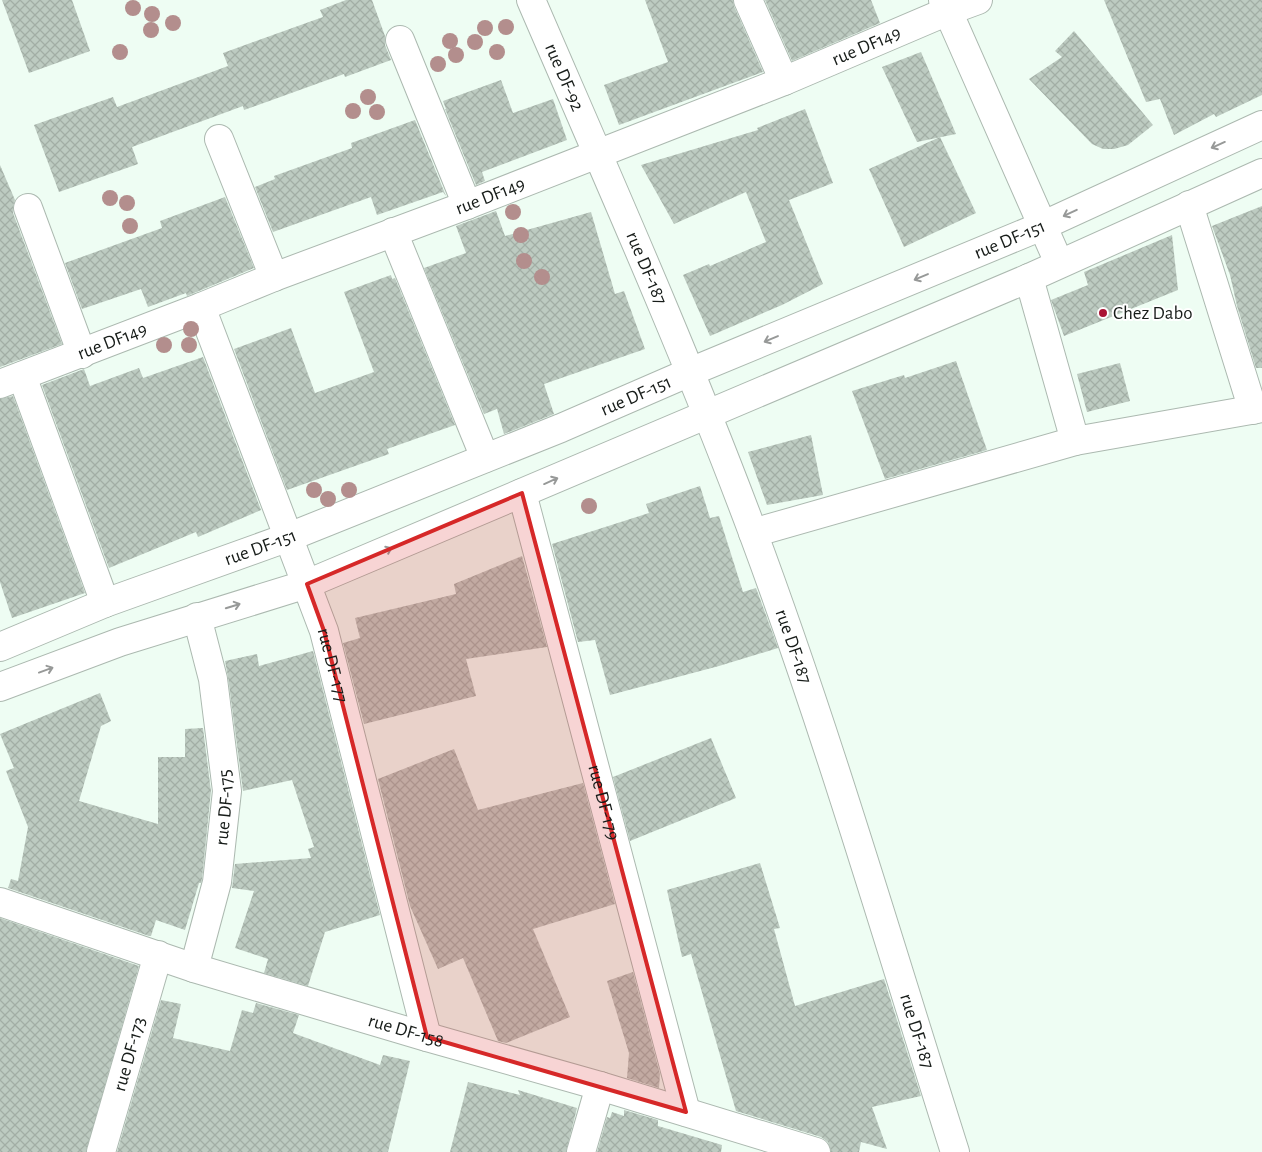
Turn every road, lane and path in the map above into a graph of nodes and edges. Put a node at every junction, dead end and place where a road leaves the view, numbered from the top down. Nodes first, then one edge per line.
1 (532, 0) edge
2 (748, 0) edge
3 (978, 0) edge
4 (946, 5) edge
5 (400, 40) dead end
6 (784, 80) junction
7 (1262, 125) edge
8 (219, 139) dead end
9 (597, 153) junction
10 (1262, 173) edge
11 (467, 205) junction
12 (1189, 205) junction
13 (28, 208) dead end
14 (1042, 226) junction
15 (393, 232) junction
16 (1059, 264) junction
17 (274, 277) junction
18 (1029, 278) junction
19 (201, 307) junction
20 (82, 354) junction
21 (690, 372) junction
22 (11, 380) edge
23 (1258, 409) edge
24 (708, 414) junction
25 (1075, 441) junction
26 (484, 458) junction
27 (522, 493) junction
28 (753, 533) junction
29 (289, 537) junction
30 (307, 584) junction
31 (105, 603) junction
32 (197, 617) junction
33 (0, 647) edge
34 (0, 687) edge
35 (0, 902) edge
36 (158, 955) junction
37 (194, 968) junction
38 (427, 1037) junction
39 (600, 1086) junction
40 (686, 1112) junction
41 (101, 1152) edge
42 (581, 1152) edge
43 (816, 1152) edge
44 (954, 1152) edge

1 - 9 street, rue DF-92
2 - 6 street
3 - 4 street, rue DF149
4 - 6 street, rue DF149
4 - 14 street
5 - 11 street
6 - 9 street, rue DF149
7 -> 14 street, rue DF-151
8 - 17 street
9 - 11 street, rue DF149
9 - 21 street, rue DF-187
10 - 12 street
11 - 15 street, rue DF149
12 - 16 street
12 - 23 street
13 - 20 street
14 - 16 street
14 -> 21 street, rue DF-151
15 - 17 street, rue DF149
15 - 26 street
16 - 18 street
17 - 19 street, rue DF149
18 - 24 street
18 - 25 street
19 - 20 street, rue DF149
19 - 29 street, rue DF-177
20 - 22 street, rue DF149
21 - 24 street, rue DF-187
21 - 26 street, rue DF-151
22 - 31 street
23 - 25 street
27 -> 24 street
24 - 28 street, rue DF-187
25 - 28 street
26 - 29 street, rue DF-151
30 -> 27 street
27 - 40 street, rue DF-179
28 - 44 street, rue DF-187
29 - 30 street, rue DF-177
29 - 31 street, rue DF-151
32 -> 30 street
30 - 38 street, rue DF-177
31 - 33 street, rue DF-151
34 -> 32 street
32 - 37 street, rue DF-175
35 - 36 street, rue DF-158
36 - 37 street, rue DF-158
36 - 41 street, rue DF-173
37 - 38 street, rue DF-158
38 - 39 street, rue DF-158
39 - 40 street, rue DF-158
39 - 42 street
40 - 43 street, rue DF-158

